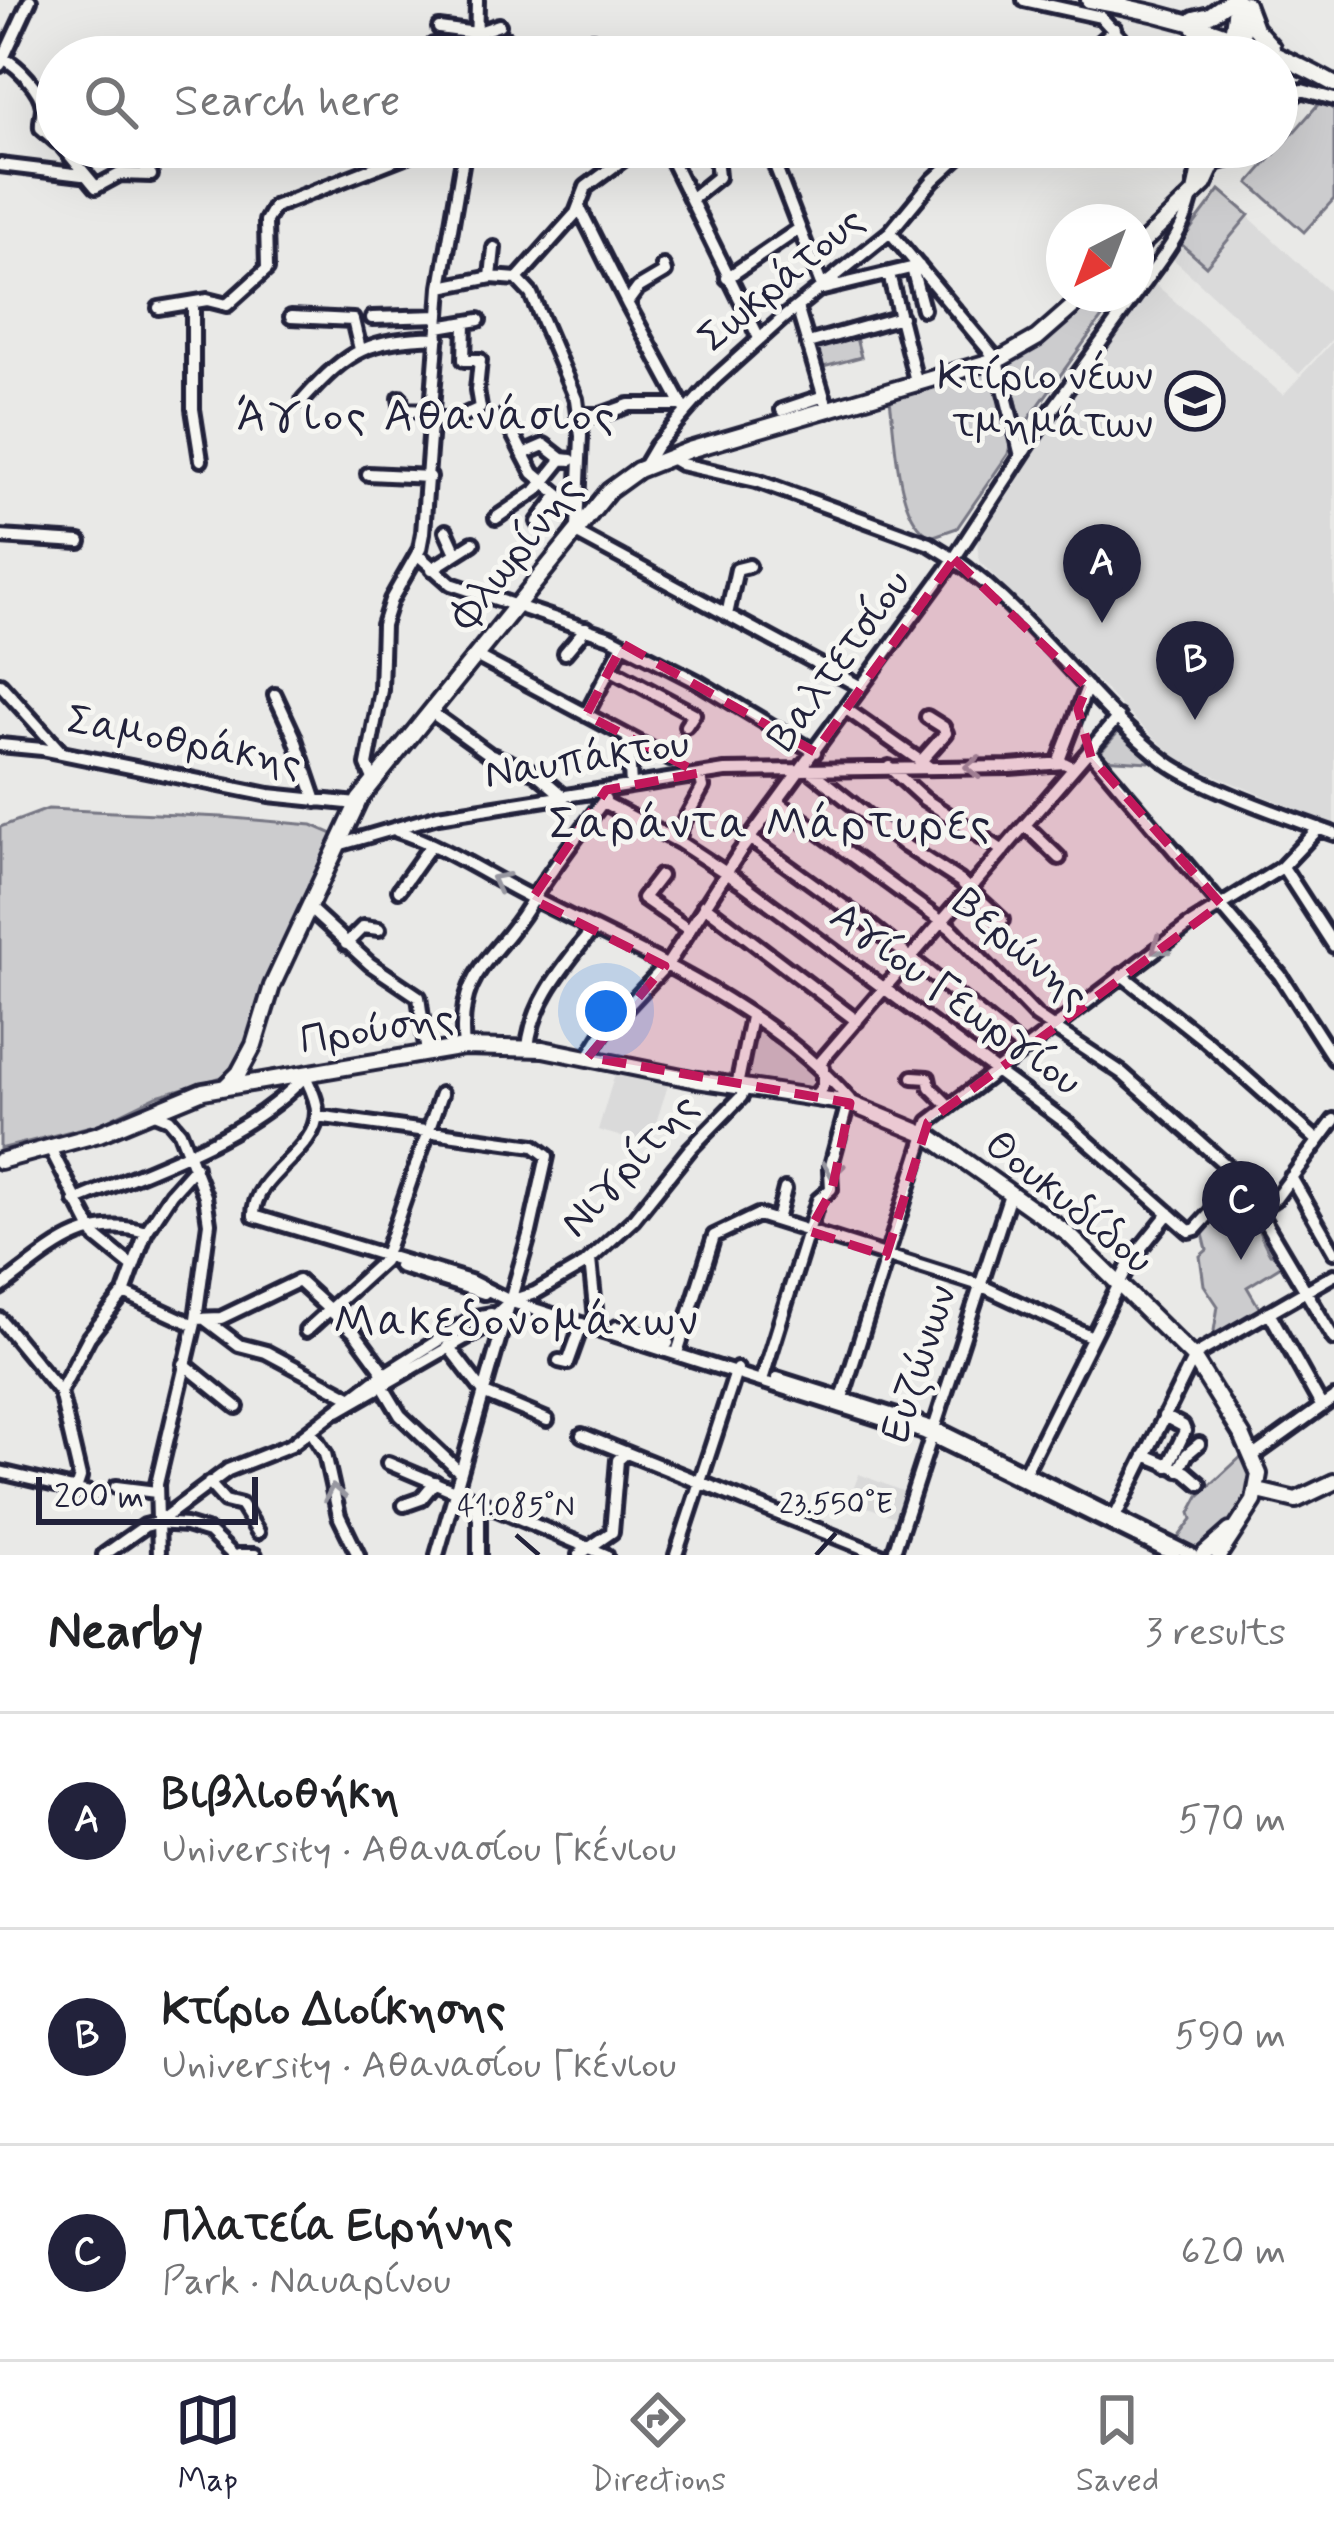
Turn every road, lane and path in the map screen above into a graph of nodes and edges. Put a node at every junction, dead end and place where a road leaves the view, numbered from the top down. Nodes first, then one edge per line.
1 (30, 0) edge
2 (477, 0) edge
3 (1024, 0) edge
4 (1089, 0) edge
5 (1240, 1) edge
6 (1189, 20) junction
7 (499, 25) dead end
8 (439, 28) dead end
9 (1115, 28) junction
10 (465, 36) edge
11 (475, 36) edge
12 (486, 36) edge
13 (1106, 36) edge
14 (1121, 36) edge
15 (1202, 36) edge
16 (1237, 36) joint
17 (1261, 36) edge
18 (2, 62) edge
19 (1298, 67) edge
20 (1334, 83) edge
21 (36, 93) edge
22 (1298, 93) edge
23 (1334, 99) edge
24 (0, 165) edge
25 (80, 168) edge
26 (373, 168) edge
27 (461, 168) edge
28 (612, 168) edge
29 (676, 168) edge
30 (717, 168) edge
31 (776, 168) edge
32 (946, 168) edge
33 (1198, 168) edge
34 (1212, 168) edge
35 (82, 175) junction
36 (151, 175) dead end
37 (1195, 192) junction
38 (692, 198) junction
39 (579, 207) junction
40 (799, 229) junction
41 (1154, 231) edge
42 (890, 232) junction
43 (494, 248) dead end
44 (1154, 253) edge
45 (1162, 259) junction
46 (663, 266) dead end
47 (915, 267) junction
48 (1154, 268) edge
49 (889, 274) junction
50 (491, 277) junction
51 (727, 278) junction
52 (517, 279) junction
53 (441, 287) junction
54 (822, 288) junction
55 (193, 303) junction
56 (627, 303) junction
57 (159, 308) dead end
58 (796, 308) junction
59 (923, 309) dead end
60 (1066, 312) edge
61 (1119, 312) edge
62 (291, 317) dead end
63 (902, 317) junction
64 (373, 318) dead end
65 (479, 320) dead end
66 (465, 323) junction
67 (438, 327) junction
68 (760, 338) junction
69 (808, 343) junction
70 (359, 350) junction
71 (997, 360) junction
72 (917, 385) junction
73 (400, 398) dead end
74 (303, 400) dead end
75 (826, 404) junction
76 (683, 409) junction
77 (782, 410) dead end
78 (579, 415) junction
79 (433, 416) junction
80 (504, 416) dead end
81 (581, 436) junction
82 (523, 454) junction
83 (1021, 456) junction
84 (669, 457) junction
85 (567, 459) junction
86 (201, 460) dead end
87 (643, 468) junction
88 (368, 474) dead end
89 (430, 476) junction
90 (578, 482) junction
91 (542, 483) junction
92 (557, 497) junction
93 (575, 509) junction
94 (496, 518) dead end
95 (538, 522) dead end
96 (575, 530) junction
97 (446, 531) dead end
98 (0, 536) edge
99 (80, 542) dead end
100 (473, 543) dead end
101 (417, 554) junction
102 (456, 554) junction
103 (954, 559) junction
104 (749, 566) dead end
105 (432, 568) junction
106 (518, 605) junction
107 (728, 615) junction
108 (586, 628) junction
109 (623, 644) junction
110 (565, 653) dead end
111 (476, 656) junction
112 (610, 669) junction
113 (0, 685) edge
114 (861, 687) junction
115 (1087, 687) junction
116 (275, 695) dead end
117 (846, 709) junction
118 (431, 712) junction
119 (586, 715) junction
120 (927, 717) dead end
121 (1118, 717) junction
122 (686, 726) dead end
123 (628, 738) junction
124 (896, 741) junction
125 (45, 744) junction
126 (0, 746) edge
127 (1090, 750) junction
128 (815, 752) junction
129 (926, 764) junction
130 (1058, 764) junction
131 (889, 767) junction
132 (805, 768) junction
133 (1074, 768) junction
134 (700, 775) junction
135 (662, 780) junction
136 (374, 781) junction
137 (631, 785) junction
138 (605, 796) junction
139 (564, 797) junction
140 (316, 801) junction
141 (778, 802) junction
142 (357, 804) junction
143 (1025, 825) junction
144 (1319, 828) junction
145 (398, 831) junction
146 (1334, 834) edge
147 (749, 838) junction
148 (679, 842) junction
149 (338, 845) junction
150 (431, 845) junction
151 (1003, 851) junction
152 (1059, 858) dead end
153 (1283, 867) junction
154 (726, 872) junction
155 (660, 876) dead end
156 (971, 889) junction
157 (399, 890) dead end
158 (532, 898) junction
159 (1220, 904) junction
160 (704, 905) junction
161 (309, 908) junction
162 (1002, 920) dead end
163 (942, 923) junction
164 (380, 929) dead end
165 (593, 929) junction
166 (689, 930) junction
167 (346, 944) junction
168 (1334, 946) edge
169 (912, 957) junction
170 (665, 966) junction
171 (1122, 974) junction
172 (883, 991) junction
173 (751, 1017) junction
174 (857, 1021) junction
175 (1050, 1027) junction
176 (254, 1045) junction
177 (464, 1047) junction
178 (527, 1048) junction
179 (1022, 1048) junction
180 (427, 1053) junction
181 (588, 1058) junction
182 (1334, 1059) edge
183 (821, 1066) junction
184 (993, 1071) junction
185 (305, 1076) junction
186 (913, 1077) dead end
187 (254, 1084) junction
188 (741, 1086) junction
189 (221, 1088) junction
190 (775, 1090) joint
191 (441, 1094) dead end
192 (815, 1096) junction
193 (183, 1098) junction
194 (849, 1103) junction
195 (949, 1106) junction
196 (151, 1112) junction
197 (317, 1115) junction
198 (1330, 1124) edge
199 (429, 1131) junction
200 (923, 1132) junction
201 (1317, 1140) junction
202 (1334, 1144) edge
203 (187, 1146) junction
204 (50, 1148) junction
205 (0, 1161) edge
206 (195, 1167) junction
207 (1291, 1177) junction
208 (1241, 1179) junction
209 (784, 1189) dead end
210 (1010, 1194) junction
211 (75, 1201) junction
212 (1258, 1210) junction
213 (1169, 1213) junction
214 (777, 1220) junction
215 (91, 1228) junction
216 (809, 1231) junction
217 (146, 1232) junction
218 (1334, 1252) edge
219 (886, 1256) junction
220 (384, 1258) junction
221 (590, 1260) junction
222 (132, 1266) junction
223 (1334, 1275) edge
224 (1120, 1281) junction
225 (980, 1285) junction
226 (0, 1288) edge
227 (1305, 1292) junction
228 (124, 1293) junction
229 (507, 1300) junction
230 (330, 1311) junction
231 (1270, 1312) junction
232 (0, 1319) edge
233 (198, 1322) junction
234 (582, 1324) junction
235 (599, 1329) junction
236 (306, 1331) dead end
237 (1092, 1337) junction
238 (1334, 1339) edge
239 (446, 1342) junction
240 (678, 1350) junction
241 (1193, 1357) junction
242 (559, 1361) dead end
243 (184, 1364) junction
244 (737, 1369) junction
245 (763, 1377) junction
246 (384, 1382) junction
247 (60, 1392) junction
248 (483, 1393) junction
249 (352, 1398) junction
250 (842, 1398) junction
251 (1334, 1398) edge
252 (237, 1407) dead end
253 (1322, 1407) junction
254 (338, 1411) junction
255 (1164, 1416) junction
256 (548, 1420) dead end
257 (311, 1431) junction
258 (933, 1432) junction
259 (582, 1435) dead end
260 (1199, 1444) dead end
261 (626, 1453) junction
262 (1145, 1455) junction
263 (1253, 1456) junction
264 (388, 1462) dead end
265 (1174, 1468) junction
266 (0, 1472) edge
267 (460, 1472) junction
268 (1025, 1472) junction
269 (435, 1482) junction
270 (1334, 1482) edge
271 (209, 1483) junction
272 (700, 1483) junction
273 (1200, 1484) dead end
274 (116, 1487) dead end
275 (454, 1490) junction
276 (1258, 1491) junction
277 (74, 1492) junction
278 (156, 1492) junction
279 (99, 1496) dead end
280 (473, 1498) junction
281 (404, 1504) dead end
282 (1115, 1517) junction
283 (157, 1522) junction
284 (1239, 1525) junction
285 (258, 1532) dead end
286 (123, 1542) junction
287 (159, 1548) edge
288 (584, 1551) edge
289 (104, 1555) edge
290 (236, 1555) edge
291 (255, 1555) edge
292 (358, 1555) edge
293 (437, 1555) edge
294 (479, 1555) edge
295 (606, 1555) edge
296 (676, 1555) edge
297 (881, 1555) edge
298 (893, 1555) edge
299 (1174, 1555) edge
300 (1192, 1555) edge
301 (1203, 1555) edge
302 (1219, 1555) edge

1 - 18 street
2 - 11 street
3 - 9 street
4 - 6 main road
5 - 6 main road
5 - 16 main road
5 - 17 main road
6 - 15 main road
6 - 16 main road
7 - 12 street
8 - 10 street
9 - 13 street
9 - 14 street
18 - 21 street
19 - 20 main road
22 - 23 street
24 - 35 street
25 - 35 street
26 - 55 street
27 - 53 street
28 - 39 street
29 - 38 street
30 - 38 street
31 - 40 street
32 - 42 street, Σωκράτους
33 - 37 street, Βαλτετσίου
34 - 37 main road
35 - 36 street
37 - 41 main road
37 - 45 street, Βαλτετσίου
38 - 51 street
39 - 52 street
39 - 56 street
40 - 51 street
40 - 54 street
42 - 47 street
42 - 54 street, Σωκράτους
43 - 50 street
44 - 45 street
45 - 48 street, Βαλτετσίου
46 - 56 street
47 - 49 street
47 - 59 street
47 - 71 street
49 - 54 street
49 - 63 street
50 - 52 street
50 - 53 street
51 - 68 street
52 - 78 street
53 - 67 street
54 - 58 street, Σωκράτους
55 - 57 street
55 - 86 street
56 - 76 street
58 - 68 street, Σωκράτους
58 - 69 street
60 - 71 main road, Φλωρίνης
61 - 83 street, Βαλτετσίου
62 - 70 street
63 - 69 street
63 - 72 street
64 - 67 street
65 - 66 street
66 - 67 street
66 - 79 street
67 - 70 street
67 - 79 street
68 - 76 street, Σωκράτους
69 - 75 street
70 - 74 street
71 - 72 main road, Φλωρίνης
71 - 83 street
72 - 75 main road, Φλωρίνης
73 - 79 street
75 - 77 street
75 - 84 main road, Φλωρίνης
76 - 78 street
76 - 87 street, Σωκράτους
78 - 81 street
79 - 89 street
80 - 82 street
81 - 85 street
81 - 90 street
82 - 85 street
82 - 91 street
83 - 103 street, Βαλτετσίου
84 - 87 main road, Φλωρίνης
84 - 103 street
85 - 90 street
85 - 91 street
87 - 96 main road, Φλωρίνης
88 - 89 street
89 - 101 street
90 - 93 street
91 - 92 street
91 - 94 street
92 - 93 street
92 - 95 street
93 - 96 street
96 - 106 main road, Φλωρίνης
96 - 107 street
97 - 102 street
98 - 99 street
100 - 102 street
101 - 105 street
101 - 136 street
102 - 105 street
103 - 114 street, Βαλτετσίου
103 - 115 street
104 - 107 street
105 - 106 street
106 - 108 street
106 - 111 main road, Φλωρίνης
107 - 114 street
108 - 109 street
108 - 110 street
109 - 112 street
109 - 128 street
111 - 118 main road, Φλωρίνης
111 - 119 street
112 - 119 street
112 - 122 street
113 - 125 street
114 - 117 street, Βαλτετσίου
115 - 121 street
115 - 130 street
116 - 140 street
117 - 124 street
117 - 128 street, Βαλτετσίου
118 - 136 main road, Φλωρίνης
118 - 139 street
119 - 123 street
120 - 129 street
121 - 127 street
121 - 144 street
123 - 135 street
123 - 137 street
124 - 129 street
124 - 131 street
125 - 126 street, Σαμοθράκης
125 - 140 street, Σαμοθράκης
127 - 133 street
127 - 159 street
128 - 132 street, Βαλτετσίου
130 -> 129 street, Ναυπάκτου
129 - 131 street, Ναυπάκτου
130 - 133 street, Ναυπάκτου
131 - 132 street, Ναυπάκτου
131 - 151 street
132 - 134 street, Ναυπάκτου
132 - 141 street, Βαλτετσίου
132 - 156 street
133 - 143 street
134 - 135 street, Ναυπάκτου
134 - 148 street
135 - 137 street, Ναυπάκτου
136 - 142 main road, Φλωρίνης
137 - 138 street, Ναυπάκτου
138 - 139 street, Ναυπάκτου
138 - 148 street, Αγίου Γεωργίου
138 - 158 street
139 - 145 street, Ναυπάκτου
140 - 142 street, Σαμοθράκης
141 - 147 street, Βαλτετσίου
141 - 163 street, Βερώνης
142 - 149 main road, Φλωρίνης
143 - 151 street
143 - 152 street
144 - 146 street
144 - 153 street
145 - 149 street, Ναυπάκτου
145 - 150 street
147 - 154 street, Βαλτετσίου
147 - 169 street
148 - 154 street, Αγίου Γεωργίου
149 - 161 main road, Φλωρίνης
150 - 157 street
158 -> 150 street
151 - 156 street
153 - 159 street
153 - 168 street
154 - 160 street, Βαλτετσίου
154 - 172 street, Αγίου Γεωργίου
155 - 166 street
156 - 162 street
156 - 163 street
158 - 165 street
158 - 177 street
159 -> 171 street
159 - 182 street
160 - 166 street, Βαλτετσίου
160 - 174 street
161 - 167 street
161 - 176 main road, Φλωρίνης
163 - 169 street
163 - 175 street, Βερώνης
164 - 167 street
165 - 170 street
165 - 178 street
166 - 170 street, Βαλτετσίου
167 - 180 street
169 - 172 street
169 - 179 street
170 - 173 street
170 - 181 street, Βαλτετσίου
171 - 175 street
171 - 201 street
172 - 174 street
172 - 184 street, Αγίου Γεωργίου
173 - 183 street
173 - 188 street
174 - 183 street
175 - 179 street
175 - 208 street, Βερώνης
176 - 187 main road, Φλωρίνης
176 - 189 main road, Φλωρίνης
177 - 178 main road, Προύσης
177 - 180 main road, Προύσης
178 - 181 main road, Προύσης
179 - 184 street
180 - 185 main road, Προύσης
181 - 188 main road, Προύσης
183 - 192 street
183 - 194 street
184 - 195 street
184 - 213 street, Αγίου Γεωργίου
185 - 187 main road, Προύσης
185 - 197 street
185 - 203 street
186 - 195 street
187 - 189 main road, Προύσης
188 - 190 main road, Προύσης
188 - 221 street, Νιγρίτης
189 - 193 main road, Προύσης
190 - 192 main road, Θουκυδίδου
191 - 199 street
192 - 194 main road, Θουκυδίδου
193 - 196 main road, Προύσης
193 - 203 street
194 - 200 main road, Θουκυδίδου
194 -> 216 street
195 - 200 street
196 - 203 street
196 - 204 main road, Προύσης
197 - 199 street
197 - 220 street
198 - 201 street
198 - 202 street
199 - 220 street
199 - 229 street
200 - 210 main road, Θουκυδίδου
200 - 219 street
201 - 207 street
203 - 206 street
203 - 211 street
204 - 205 main road, Προύσης
204 - 211 street
206 - 217 street
206 - 233 street
207 - 212 street
207 - 218 street
208 - 212 street, Βερώνης
208 - 213 street
209 - 214 street
210 - 224 main road, Θουκυδίδου
210 - 225 street, Ευζώνων
211 - 215 street
212 - 227 street, Βερώνης
213 - 224 street
214 - 216 street
214 - 240 street
215 - 217 street
215 - 222 street
215 - 226 street
216 - 219 street
216 - 245 street
217 - 222 street
219 - 225 street
219 - 250 street
220 - 229 street
220 - 230 street
221 - 229 street, Νιγρίτης
221 - 235 street
222 - 228 street
223 - 227 street
224 - 237 street
224 - 241 main road, Θουκυδίδου
225 - 237 street
225 - 258 street, Ευζώνων
227 - 231 street
227 - 238 street, Βερώνης
228 - 233 street
228 - 247 street
229 - 234 street
229 - 239 street, Νιγρίτης
229 - 248 street
230 - 233 street
230 - 236 street
230 - 246 street
231 - 241 street
231 - 253 street
232 - 247 street
233 - 243 street
233 - 249 street
234 - 235 street
234 - 242 street
235 - 240 street
237 - 268 street
239 - 246 street, Νιγρίτης
239 - 248 street
240 - 244 street
241 - 255 street
241 - 263 main road, Θουκυδίδου
243 - 252 street
243 - 278 street
244 - 245 street
244 - 272 street
245 - 250 street
245 - 258 street
246 - 249 street, Νιγρίτης
246 - 254 street, Νιγρίτης
246 - 267 street
247 - 277 street
248 - 256 street
248 - 267 street
249 - 254 street, Νιγρίτης
250 - 258 street
251 - 253 street
253 - 263 street
254 - 257 street, Νιγρίτης
255 - 262 street
255 - 265 street
257 - 271 street, Νιγρίτης
292 -> 257 street
258 - 268 street
258 - 298 street, Ευζώνων
258 - 299 street
259 - 261 street
260 - 265 street
261 - 272 street
261 - 288 street
262 - 265 street
262 - 282 street
263 - 276 main road, Θουκυδίδου
264 - 269 street
265 - 273 street
266 - 277 street
267 - 275 street
268 - 282 street
269 - 275 street
269 - 281 street
270 - 276 main road
271 - 283 street, Νιγρίτης
271 - 285 street
272 - 296 street
272 - 297 street
274 - 278 street
275 - 280 street
275 - 293 street
276 - 284 main road
277 - 279 street
278 - 283 street
280 - 288 street
280 - 294 street
282 - 300 street
283 - 286 street, Νιγρίτης
283 - 287 street
283 - 290 street
284 - 301 main road
284 - 302 main road
286 - 287 street
286 - 289 street, Νιγρίτης
288 - 295 street
290 - 291 street

